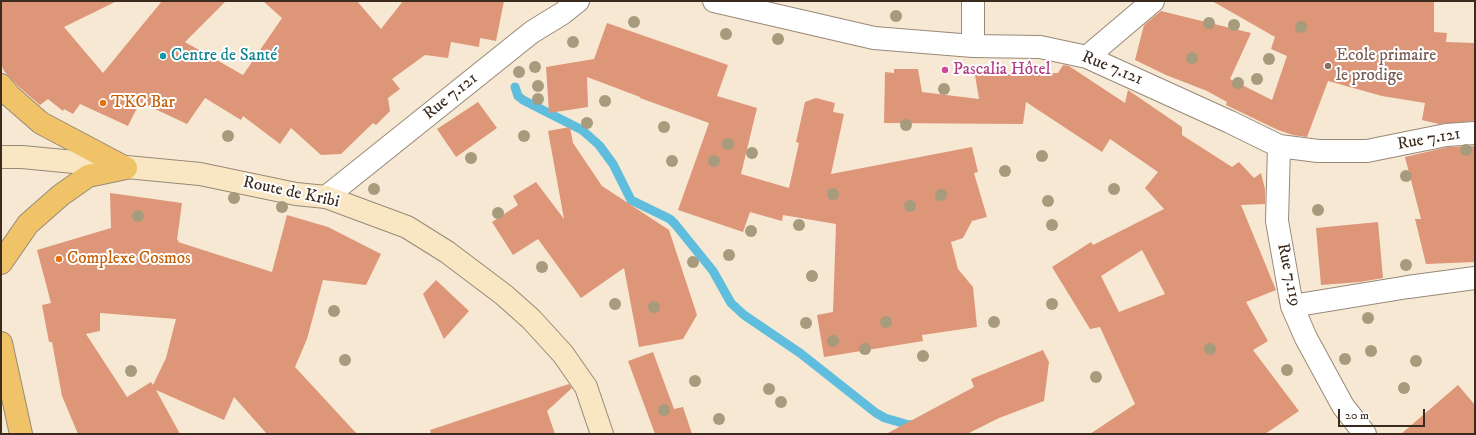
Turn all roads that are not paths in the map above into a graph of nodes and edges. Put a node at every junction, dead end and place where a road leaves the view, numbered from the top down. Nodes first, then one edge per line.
1 (578, 1) edge
2 (714, 1) edge
3 (974, 1) edge
4 (1153, 1) edge
5 (973, 46) junction
6 (1088, 57) junction
7 (1, 85) edge
8 (1475, 132) edge
9 (1279, 146) junction
10 (1, 157) edge
11 (126, 168) junction
12 (326, 197) junction
13 (1, 263) edge
14 (1475, 278) edge
15 (1292, 306) junction
16 (1, 343) edge
17 (22, 434) edge
18 (602, 434) edge
19 (1365, 434) edge

1 - 12 street, Rue 7.121
2 - 5 street, Rue 7.121
3 - 5 street
4 - 6 street
5 - 6 street, Rue 7.121
6 - 9 street, Rue 7.121
7 - 11 main road
8 - 9 street, Rue 7.121
9 - 15 street, Rue 7.119
10 - 11 main road, Route de Kribi
11 - 12 main road, Route de Kribi
11 - 13 main road
12 - 18 main road, Route de Kribi
14 - 15 street
15 - 19 street, Rue 7.119
16 - 17 main road

